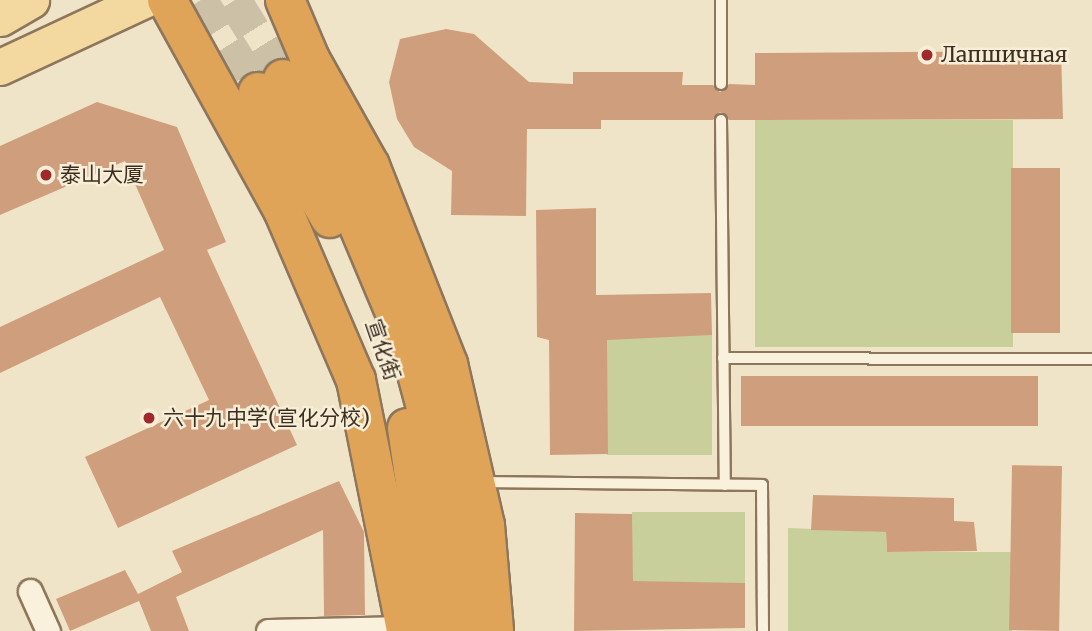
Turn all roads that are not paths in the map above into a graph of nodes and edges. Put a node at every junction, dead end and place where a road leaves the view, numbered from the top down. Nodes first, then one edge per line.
1 (144, 0) edge
2 (167, 0) edge
3 (285, 0) edge
4 (721, 0) edge
5 (0, 67) edge
6 (721, 85) dead end
7 (721, 120) dead end
8 (723, 358) junction
9 (1092, 359) edge
10 (477, 482) junction
11 (724, 485) junction
12 (30, 591) dead end
13 (487, 627) edge
14 (414, 630) edge
15 (48, 631) edge
16 (268, 631) edge
17 (763, 631) edge

1 - 5 main road
2 - 14 highway
3 - 10 highway
4 - 6 lane
7 - 8 lane
8 - 9 lane
8 - 11 lane
10 - 11 lane
10 - 13 highway
11 - 17 lane
12 - 15 street
13 - 14 highway, 宣化街
14 - 16 street

